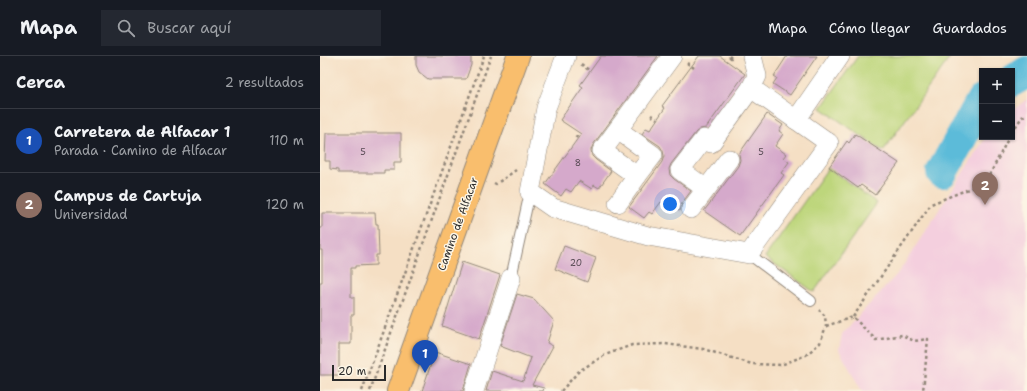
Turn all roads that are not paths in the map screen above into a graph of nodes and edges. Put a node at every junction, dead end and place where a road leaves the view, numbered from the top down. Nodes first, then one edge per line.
1 (518, 56) edge
2 (566, 56) edge
3 (672, 56) edge
4 (752, 56) edge
5 (840, 56) edge
6 (751, 88) junction
7 (796, 120) junction
8 (618, 130) junction
9 (730, 159) dead end
10 (637, 176) junction
11 (706, 190) junction
12 (530, 192) junction
13 (618, 203) dead end
14 (691, 209) dead end
15 (749, 254) junction
16 (511, 278) joint
17 (811, 301) road end
18 (398, 391) edge
19 (474, 391) edge

1 - 18 main road, Camino de Alfacar
2 - 12 street
3 - 8 street
4 - 6 street
5 - 7 street
6 - 7 street
6 - 11 street
7 - 15 street
8 - 10 street
8 - 10 street
9 - 11 street
10 - 13 street
11 - 14 street
12 - 15 street
12 - 16 lane
15 - 17 lane
16 - 19 street

